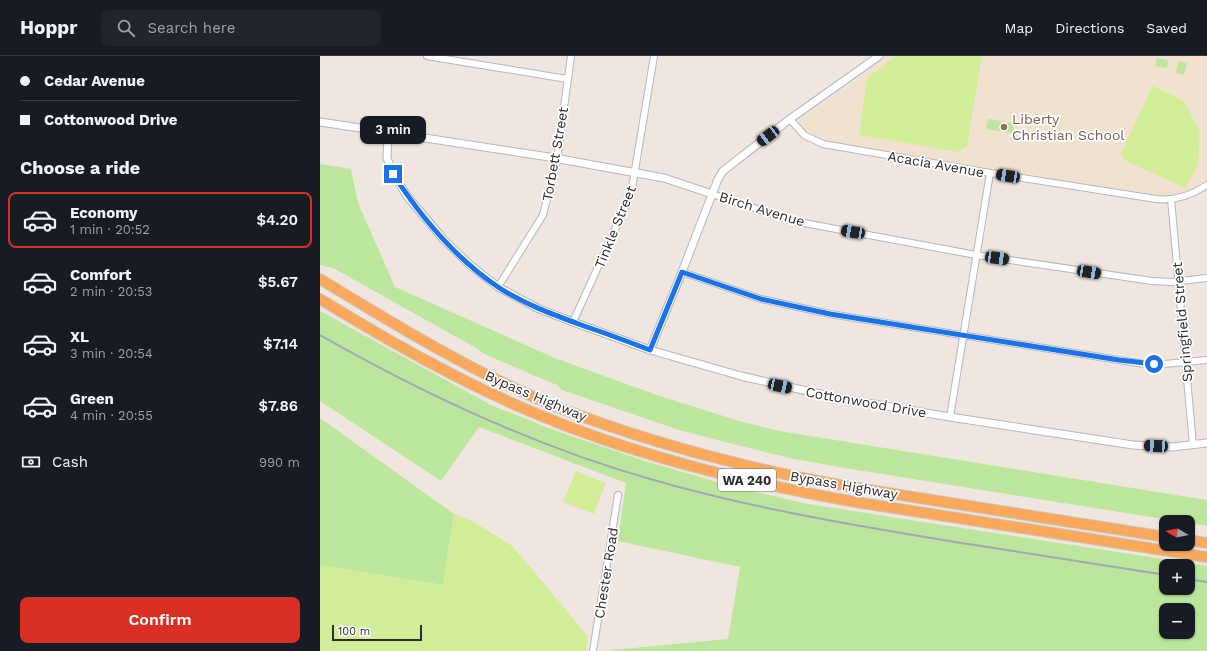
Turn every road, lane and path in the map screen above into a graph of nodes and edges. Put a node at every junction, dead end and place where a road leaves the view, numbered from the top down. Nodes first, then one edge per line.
1 (427, 56) edge
2 (571, 56) edge
3 (654, 56) edge
4 (879, 56) edge
5 (567, 79) junction
6 (790, 120) junction
7 (320, 122) edge
8 (388, 133) junction
9 (557, 159) junction
10 (636, 172) junction
11 (990, 173) junction
12 (1207, 185) edge
13 (712, 194) junction
14 (1171, 199) junction
15 (976, 255) junction
16 (682, 272) junction
17 (1207, 278) edge
18 (320, 279) edge
19 (1178, 281) junction
20 (498, 287) junction
21 (321, 299) edge
22 (573, 322) junction
23 (964, 335) junction
24 (650, 350) junction
25 (1207, 360) edge
26 (1185, 363) junction
27 (950, 417) junction
28 (1207, 443) edge
29 (1193, 445) junction
30 (618, 495) dead end
31 (1159, 536) edge
32 (1195, 541) edge
33 (1207, 543) edge
34 (1207, 557) edge
35 (593, 651) edge

1 - 5 street
2 - 5 street, Torbett Street
3 - 10 street, Tinkle Street
4 - 6 street
5 - 9 street, Torbett Street
6 - 11 street, Acacia Avenue
6 - 13 street
7 - 8 street, Birch Avenue
8 - 9 street, Birch Avenue
8 - 20 street, Cottonwood Drive
9 - 10 street, Birch Avenue
9 - 20 street, Torbett Street
10 - 13 street, Birch Avenue
10 - 22 street, Tinkle Street
11 - 14 street, Acacia Avenue
11 - 15 street
12 - 14 street, Acacia Avenue
13 - 15 street, Birch Avenue
13 - 16 street
14 - 19 street, Springfield Street
15 - 19 street, Birch Avenue
15 - 23 street
16 - 23 street
16 - 24 street
17 - 19 street, Birch Avenue
18 - 31 highway, Bypass Highway / WA 240
19 - 26 street, Springfield Street
20 - 22 street, Cottonwood Drive
21 - 34 highway, Bypass Highway / WA 240
22 - 24 street, Cottonwood Drive
23 - 26 street
23 - 27 street
24 - 27 street, Cottonwood Drive
25 - 26 street
26 - 29 street, Springfield Street
27 - 29 street, Cottonwood Drive
28 - 29 street, Cottonwood Drive
30 - 35 street, Chester Road
32 - 33 highway

